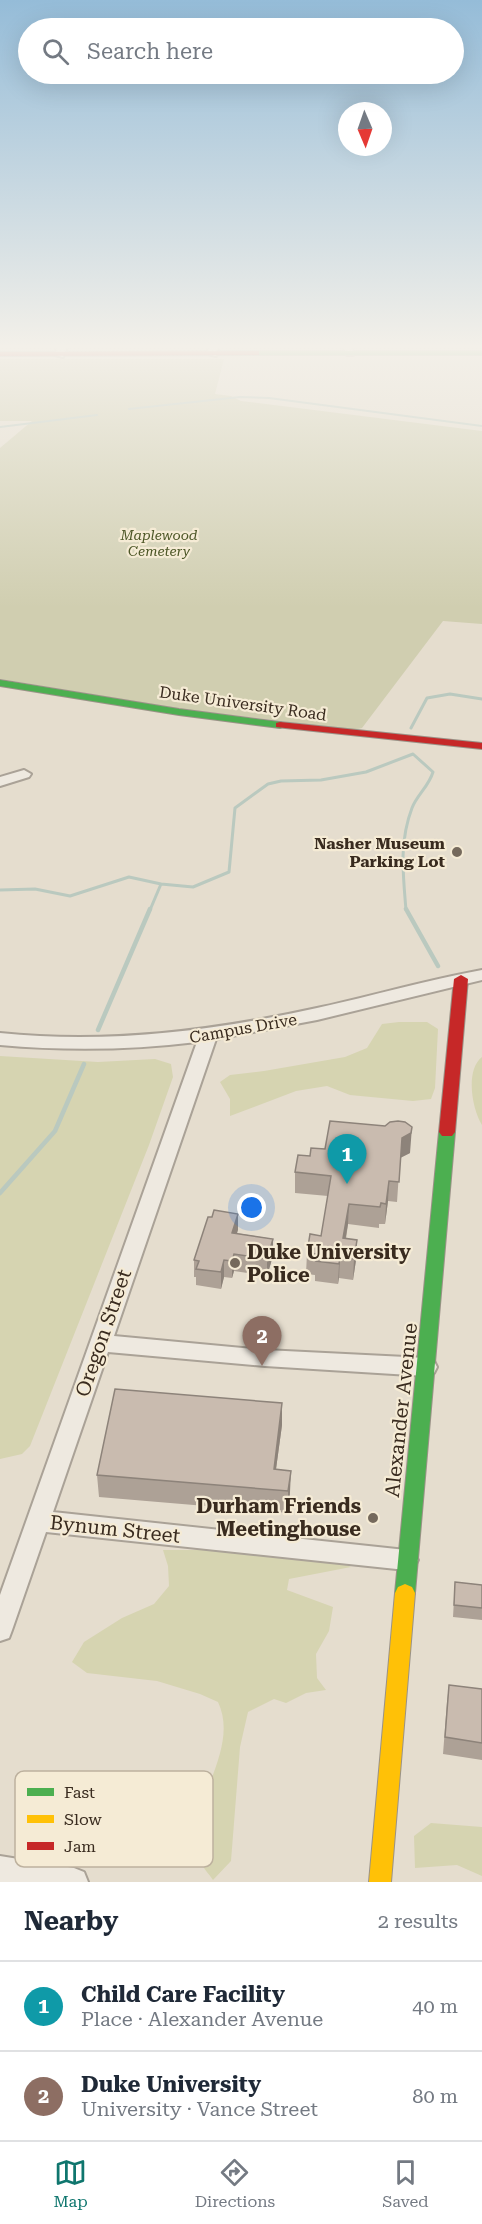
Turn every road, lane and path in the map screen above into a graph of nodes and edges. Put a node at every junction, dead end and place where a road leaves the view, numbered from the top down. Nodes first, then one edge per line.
1 (0, 683) edge
2 (482, 746) edge
3 (24, 774) dead end
4 (0, 782) edge
5 (482, 975) edge
6 (461, 979) junction
7 (208, 1036) junction
8 (0, 1039) edge
9 (99, 1343) junction
10 (426, 1367) junction
11 (39, 1521) junction
12 (406, 1560) junction
13 (0, 1630) edge
14 (0, 1870) edge
15 (74, 1882) edge
16 (380, 1882) edge

1 - 2 street, Duke University Road
3 - 4 street
5 - 6 street, Campus Drive
6 - 7 street, Campus Drive
6 - 10 street, Alexander Avenue
7 - 8 street, Campus Drive
7 - 9 street, Oregon Street
9 - 10 street
9 - 11 street, Oregon Street
10 - 12 street, Alexander Avenue
11 - 12 street, Bynum Street
11 - 13 street, Oregon Street
12 - 16 street, Alexander Avenue
14 - 15 street

